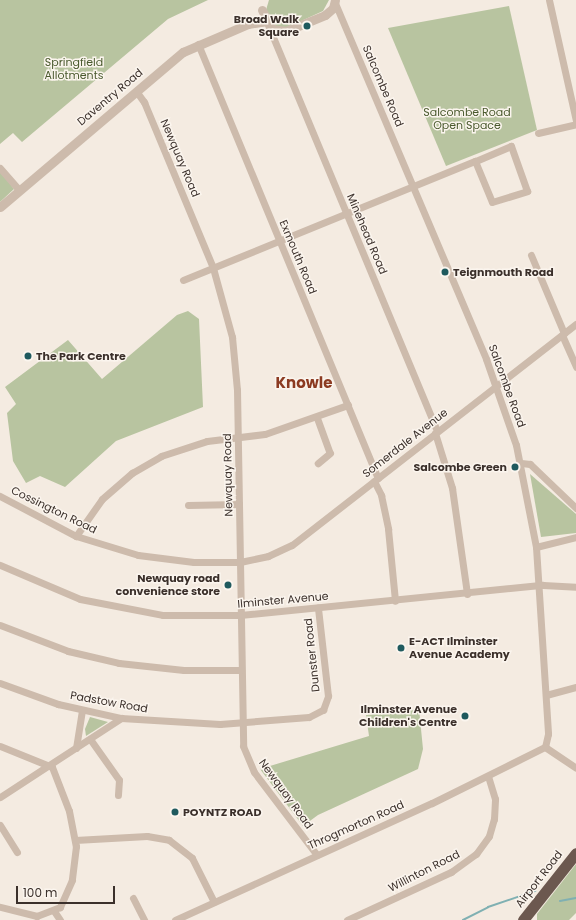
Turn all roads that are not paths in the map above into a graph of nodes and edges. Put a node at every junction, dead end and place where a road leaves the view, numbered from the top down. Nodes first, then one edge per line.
1 (263, 0) edge
2 (549, 0) edge
3 (335, 1) edge
4 (262, 10) junction
5 (325, 15) junction
6 (342, 18) junction
7 (267, 23) junction
8 (248, 24) junction
9 (286, 31) junction
10 (198, 44) junction
11 (277, 46) junction
12 (136, 91) junction
13 (576, 123) edge
14 (538, 132) dead end
15 (475, 161) junction
16 (0, 168) edge
17 (413, 186) junction
18 (19, 190) junction
19 (0, 207) edge
20 (346, 212) junction
21 (279, 240) junction
22 (532, 255) dead end
23 (213, 268) junction
24 (184, 280) dead end
25 (576, 324) edge
26 (563, 334) junction
27 (576, 367) edge
28 (496, 386) junction
29 (348, 405) junction
30 (317, 418) junction
31 (436, 432) junction
32 (238, 438) junction
33 (318, 463) dead end
34 (521, 463) junction
35 (376, 480) junction
36 (0, 496) edge
37 (188, 504) dead end
38 (239, 504) junction
39 (576, 508) edge
40 (76, 536) junction
41 (576, 536) edge
42 (536, 548) junction
43 (240, 562) junction
44 (0, 565) edge
45 (539, 586) junction
46 (576, 587) edge
47 (467, 594) junction
48 (395, 601) junction
49 (318, 608) junction
50 (240, 615) junction
51 (0, 626) edge
52 (241, 670) junction
53 (0, 683) edge
54 (576, 687) edge
55 (546, 695) junction
56 (82, 710) junction
57 (120, 718) junction
58 (242, 724) junction
59 (90, 739) junction
60 (0, 746) edge
61 (545, 747) junction
62 (76, 748) junction
63 (48, 766) junction
64 (576, 768) edge
65 (488, 776) junction
66 (118, 795) dead end
67 (0, 797) edge
68 (0, 825) edge
69 (75, 840) junction
70 (17, 852) dead end
71 (576, 853) edge
72 (317, 855) junction
73 (133, 898) dead end
74 (214, 902) junction
75 (0, 908) edge
76 (54, 911) junction
77 (60, 920) edge
78 (144, 920) edge
79 (175, 920) edge
80 (347, 920) edge
81 (523, 920) edge

1 - 4 street
2 - 13 street
3 - 5 street
3 - 6 street, Salcombe Road
4 - 7 street
4 - 8 street, Daventry Road
5 - 6 street
5 - 9 street
6 - 17 street, Salcombe Road
7 - 8 street, Daventry Road
7 - 9 street
7 - 11 street, Minehead Road
8 - 10 street, Daventry Road
9 - 11 street
10 - 12 street, Daventry Road
10 - 21 street, Exmouth Road
11 - 20 street, Minehead Road
12 - 18 street, Daventry Road
12 - 23 street, Newquay Road
13 - 14 street
15 - 15 street
15 - 17 street
16 - 18 street
17 - 20 street
17 - 28 street, Salcombe Road
18 - 19 street, Daventry Road
20 - 21 street
20 - 31 street, Minehead Road
21 - 23 street
21 - 29 street, Exmouth Road
22 - 26 street
23 - 24 street
23 - 32 street, Newquay Road
25 - 26 street, Somerdale Avenue
26 - 27 street
26 - 28 street, Somerdale Avenue
28 - 31 street, Somerdale Avenue
28 - 34 street, Salcombe Road
29 - 30 street
29 - 35 street, Exmouth Road
30 - 32 street
30 - 33 street
31 - 35 street, Somerdale Avenue
31 - 47 street, Minehead Road
32 - 38 street, Newquay Road
32 - 40 street
34 - 39 street
34 - 42 street, Salcombe Road
35 - 43 street, Somerdale Avenue
35 - 48 street, Exmouth Road
36 - 40 street, Cossington Road
37 - 38 street
38 - 43 street, Newquay Road
40 - 43 street, Cossington Road
41 - 42 street
42 - 45 street, Salcombe Road
43 - 50 street, Newquay Road
44 - 50 street, Ilminster Avenue
45 - 46 street, Ilminster Avenue
45 - 47 street, Ilminster Avenue
45 - 55 street, Salcombe Road
47 - 48 street, Ilminster Avenue
48 - 49 street, Ilminster Avenue
49 - 50 street, Ilminster Avenue
49 - 58 street, Dunster Road
50 - 52 street, Newquay Road
51 - 52 street
52 - 58 street, Newquay Road
53 - 56 street, Padstow Road
54 - 55 street
55 - 61 street, Salcombe Road
56 - 57 street, Padstow Road
56 - 62 street
57 - 58 street, Padstow Road
57 - 59 street
58 - 72 street, Newquay Road
59 - 62 street
59 - 66 street
60 - 63 street
61 - 64 street
61 - 65 street, Throgmorton Road
62 - 63 street
63 - 67 street
63 - 69 street
65 - 72 street, Throgmorton Road
65 - 80 street, Willinton Road
68 - 70 street
69 - 74 street
69 - 76 street
71 - 81 highway, Airport Road
72 - 74 street, Throgmorton Road
73 - 78 street
74 - 79 street, Throgmorton Road
75 - 76 street
76 - 77 street

